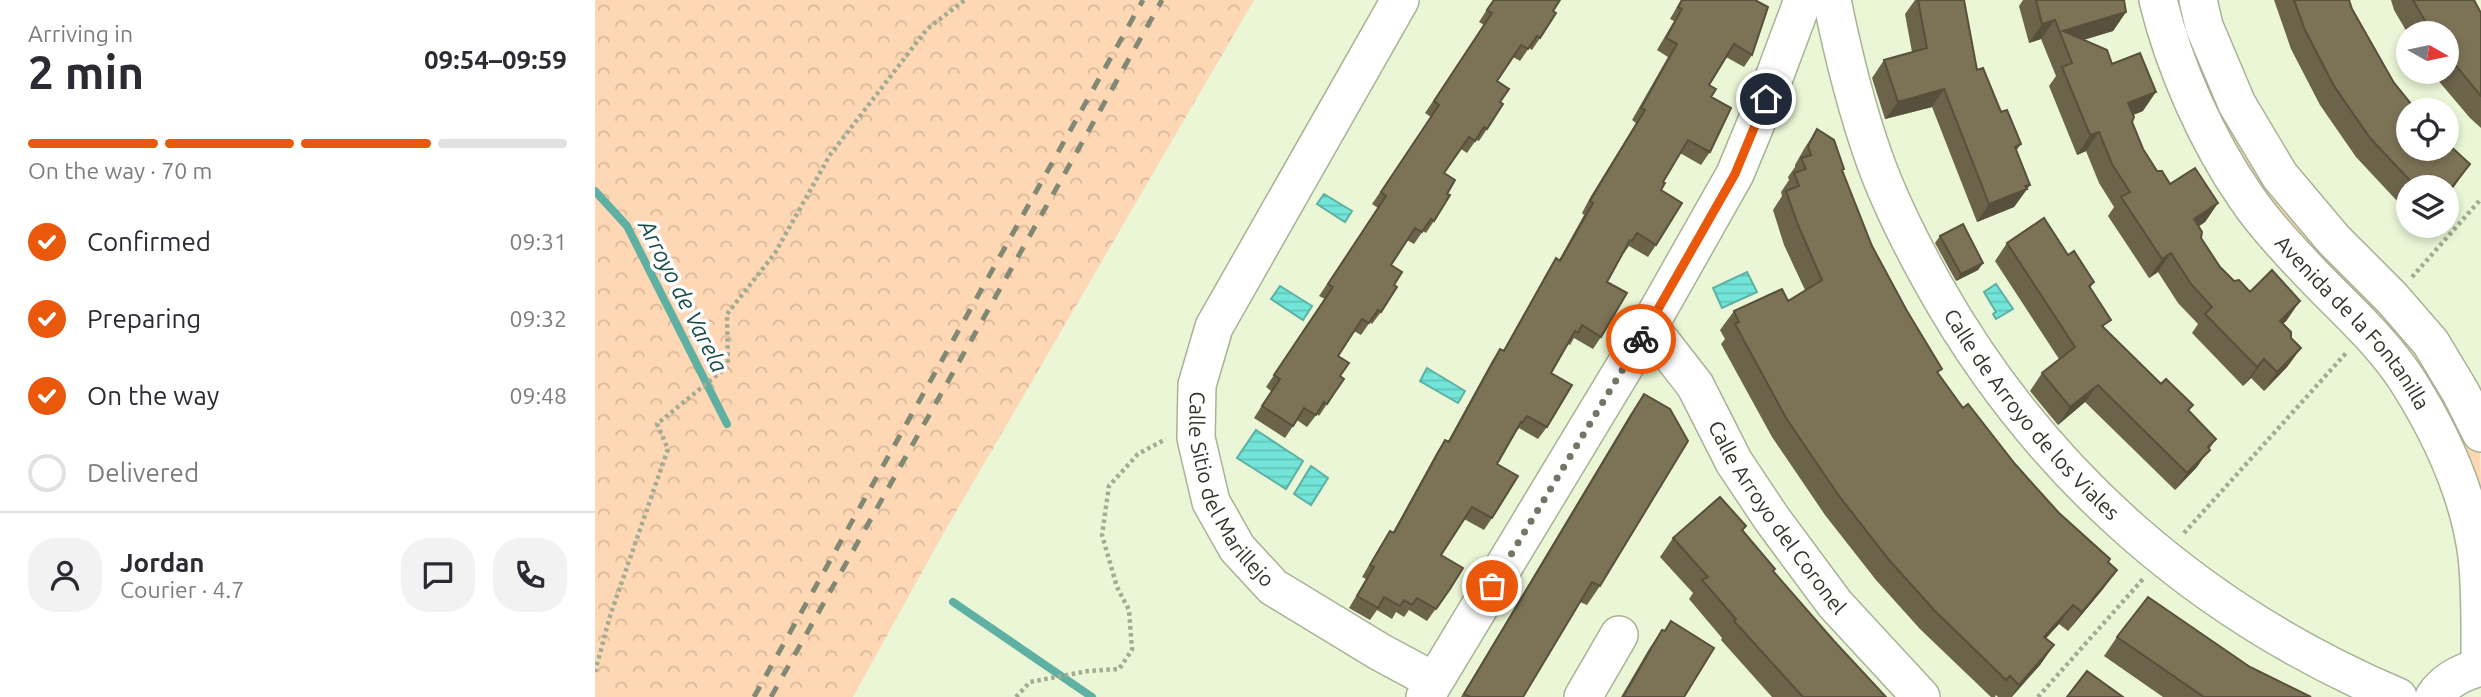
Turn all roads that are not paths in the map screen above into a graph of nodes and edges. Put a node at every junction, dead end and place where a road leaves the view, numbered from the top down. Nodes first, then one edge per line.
1 (1400, 0) edge
2 (1803, 0) edge
3 (1832, 0) edge
4 (2158, 0) edge
5 (2198, 0) edge
6 (1649, 326) junction
7 (2481, 433) edge
8 (1619, 635) dead end
9 (2480, 667) edge
10 (1430, 689) edge
11 (1583, 697) edge
12 (1921, 697) edge
13 (2398, 697) edge
14 (2434, 697) edge

1 - 10 street, Calle Sitio del Marillejo
2 - 6 street
3 - 13 street, Calle de Arroyo de los Viales
4 - 9 street, Avenida de la Fontanilla
5 - 7 street, Avenida de la Fontanilla
6 - 10 street
6 - 12 street, Calle Arroyo del Coronel
8 - 11 street
9 - 14 street

